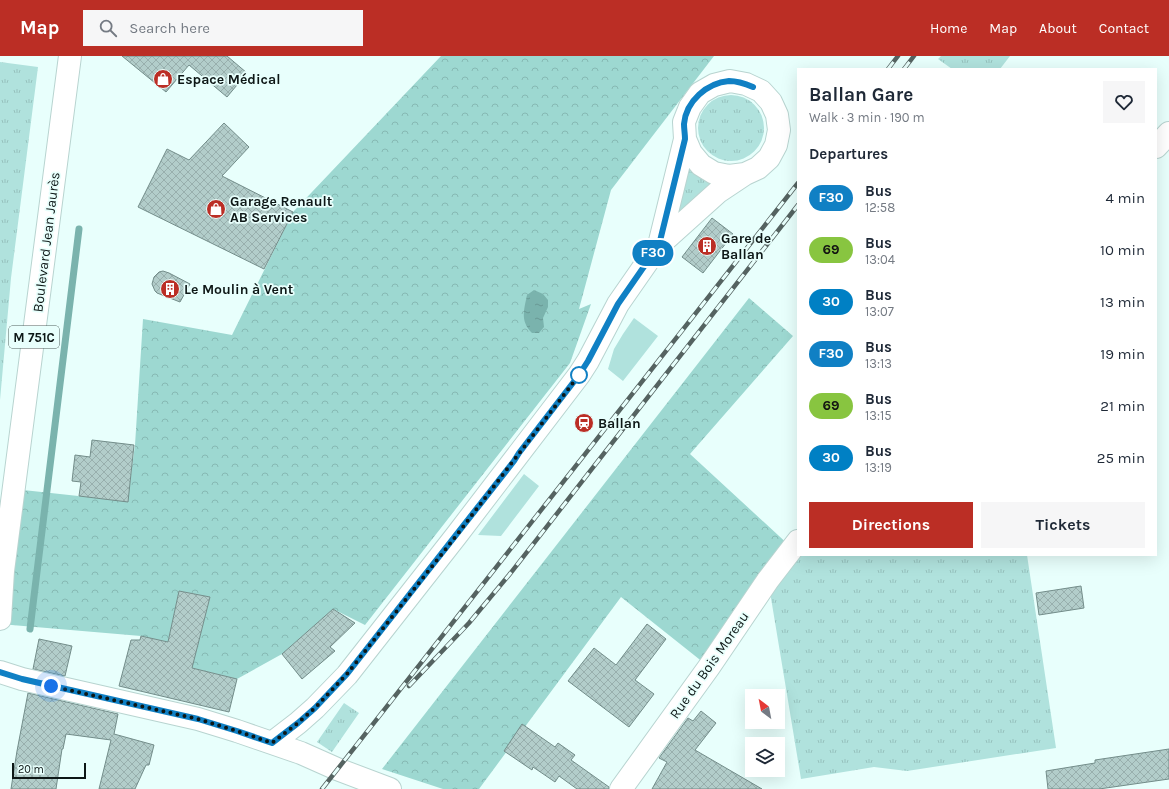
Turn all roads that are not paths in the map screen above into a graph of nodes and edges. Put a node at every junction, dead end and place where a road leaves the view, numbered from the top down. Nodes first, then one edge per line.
1 (70, 56) edge
2 (1169, 133) edge
3 (685, 139) junction
4 (1157, 147) edge
5 (744, 174) junction
6 (659, 245) junction
7 (797, 542) edge
8 (0, 619) edge
9 (0, 672) edge
10 (272, 743) junction
11 (390, 789) edge
12 (620, 789) edge

1 - 8 street, Boulevard Jean Jaurès / M 751C
2 - 4 street
3 - 5 street
3 - 5 street
3 - 6 street
5 - 6 street
6 - 10 street
7 - 12 street, Rue du Bois Moreau
9 - 10 street
10 - 11 street

